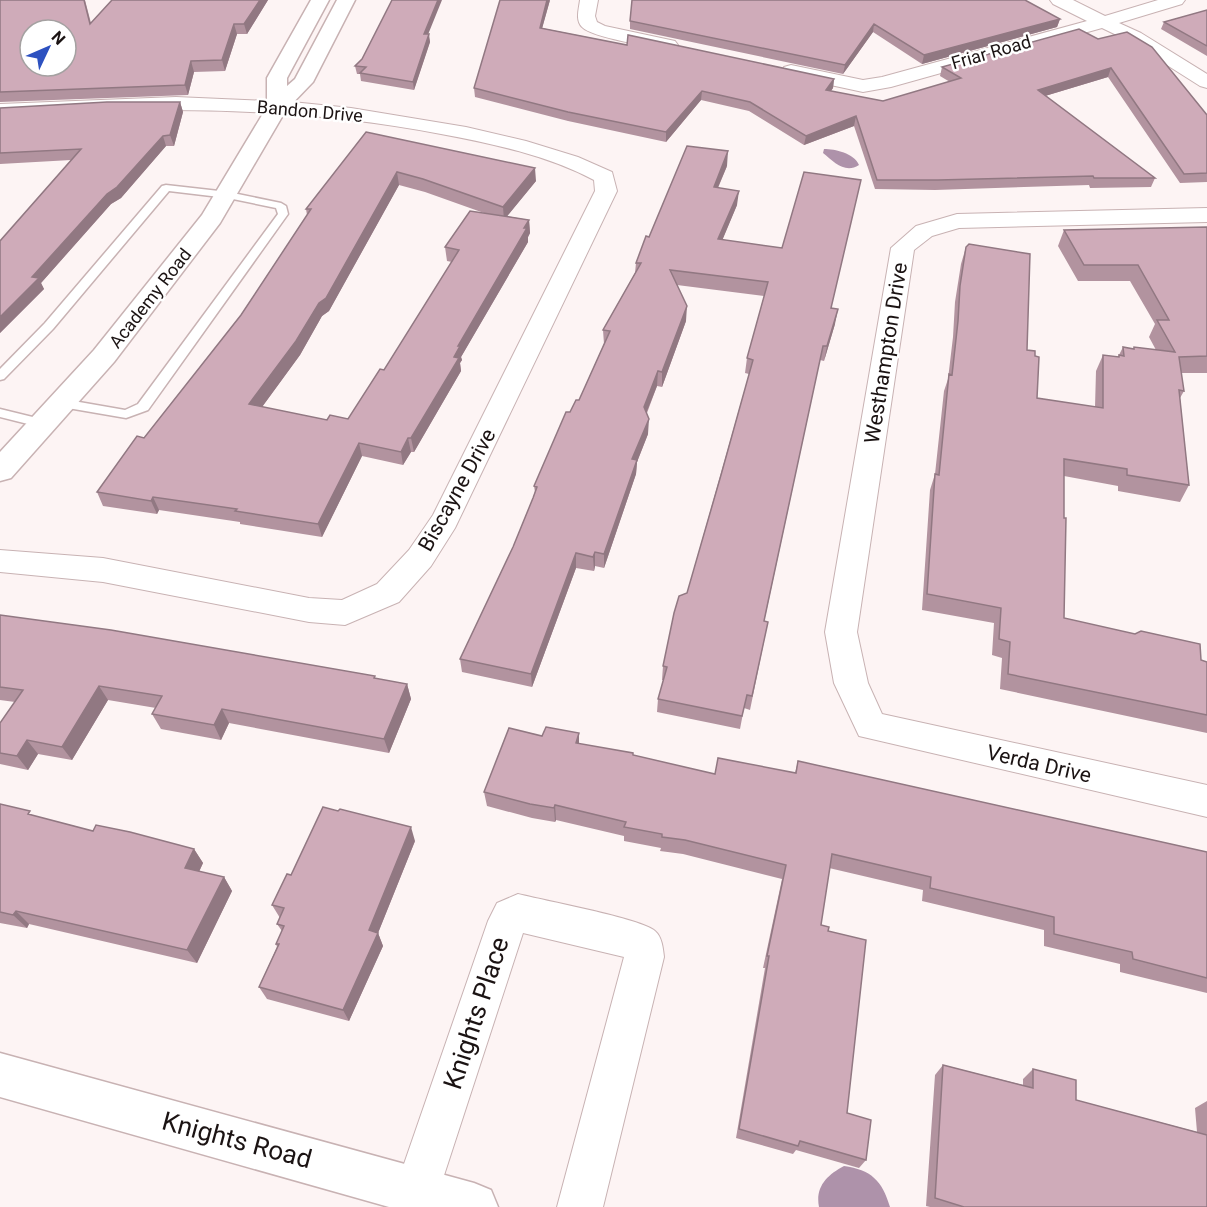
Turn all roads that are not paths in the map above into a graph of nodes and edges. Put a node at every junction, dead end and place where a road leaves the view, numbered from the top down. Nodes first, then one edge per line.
1 (320, 0) edge
2 (346, 0) edge
3 (589, 0) edge
4 (1059, 0) edge
5 (1176, 0) edge
6 (1107, 22) junction
7 (691, 50) edge
8 (771, 67) edge
9 (1207, 82) edge
10 (277, 107) junction
11 (0, 110) edge
12 (605, 184) joint
13 (228, 195) junction
14 (1207, 216) edge
15 (0, 376) edge
16 (62, 403) junction
17 (0, 413) edge
18 (44, 424) junction
19 (0, 471) edge
20 (0, 561) edge
21 (871, 726) joint
22 (1207, 801) edge
23 (0, 1076) edge
24 (418, 1190) junction
25 (474, 1207) edge
26 (580, 1207) edge

1 - 10 main road, Academy Road
2 - 10 main road, Academy Road
3 - 7 street
4 - 6 street
5 - 6 street, Friar Road
6 - 8 street, Friar Road
6 - 9 street
10 - 11 street, Bandon Drive
10 - 12 street, Bandon Drive
10 - 13 main road, Academy Road
12 - 20 street, Biscayne Drive
13 - 15 lane
13 - 16 main road, Academy Road
13 - 16 lane
14 - 21 street, Westhampton Drive
16 - 18 main road, Academy Road
17 - 18 lane
18 - 19 main road, Academy Road
21 - 22 street, Verda Drive
23 - 24 main road, Knights Road
24 - 25 main road, Knights Road
24 - 26 street, Knights Place

